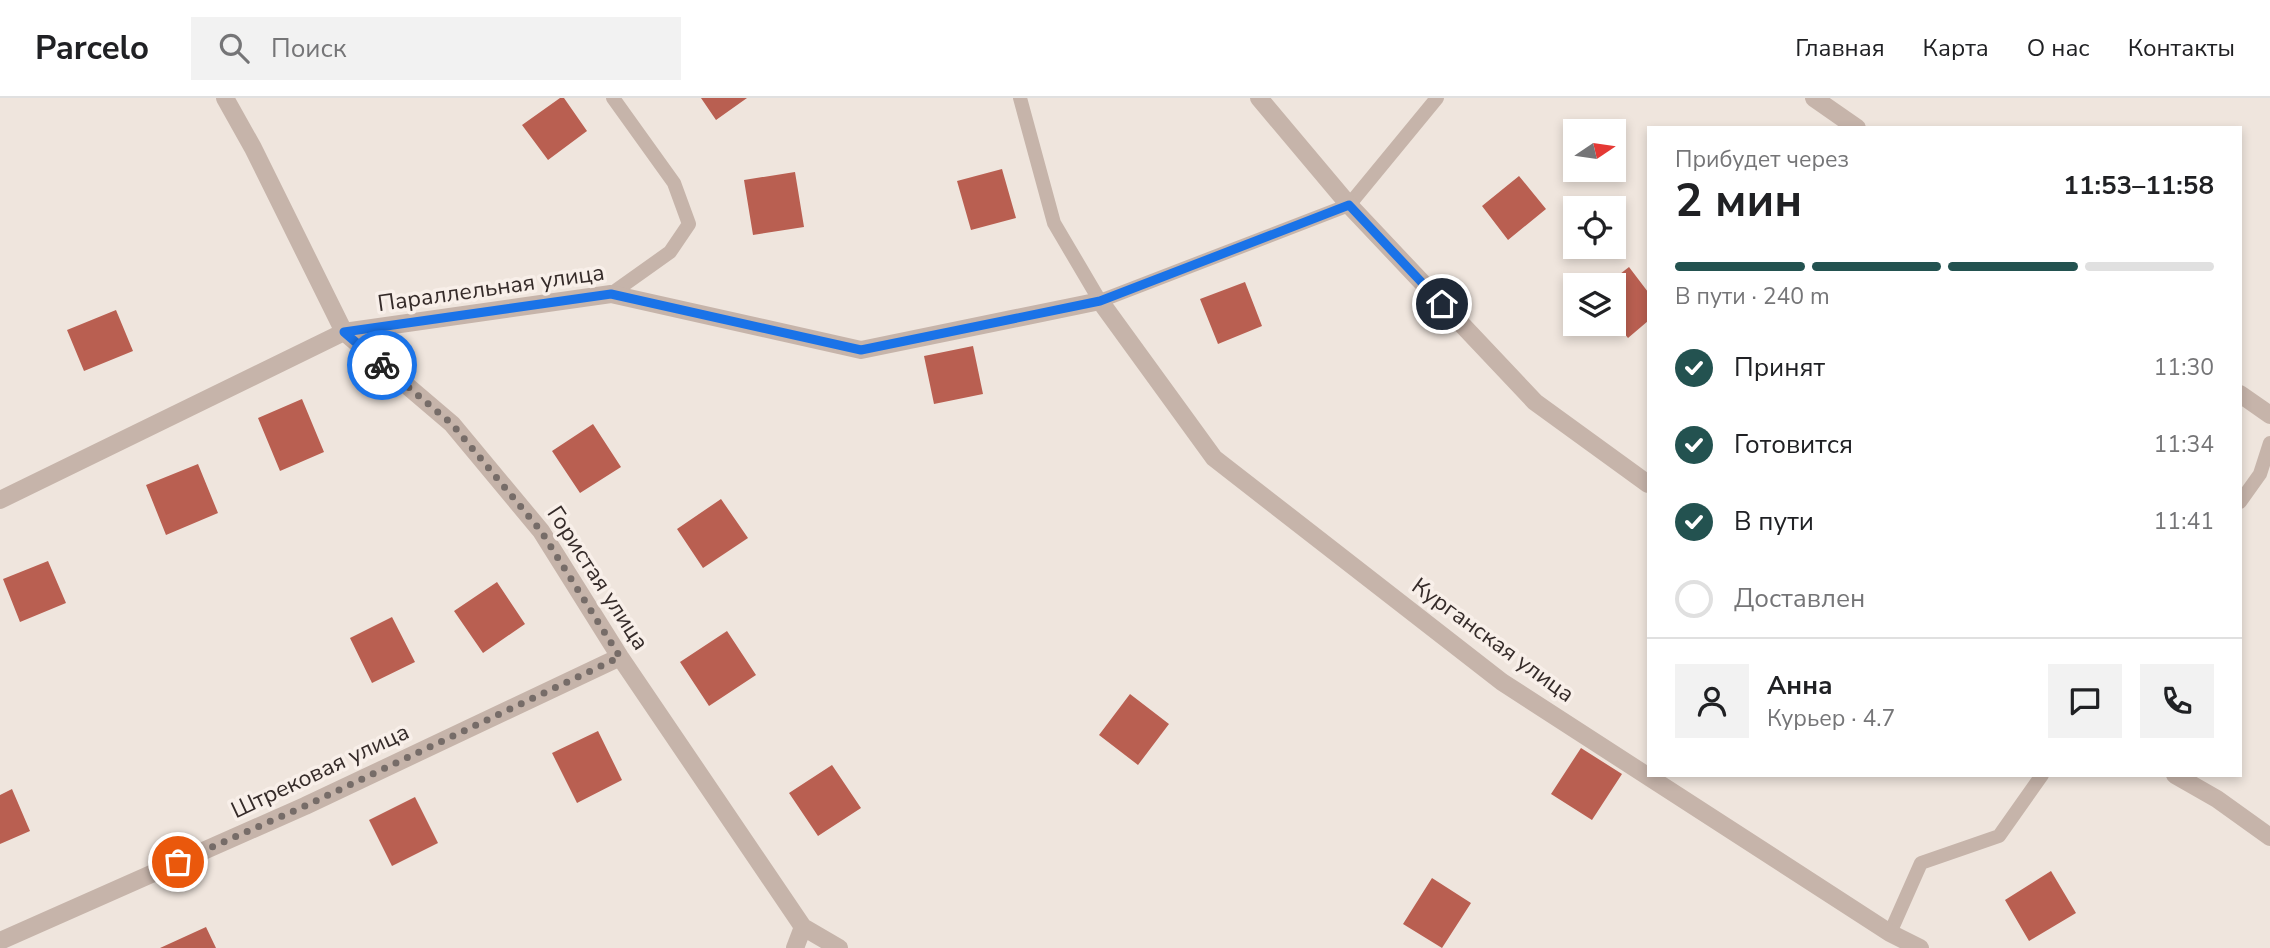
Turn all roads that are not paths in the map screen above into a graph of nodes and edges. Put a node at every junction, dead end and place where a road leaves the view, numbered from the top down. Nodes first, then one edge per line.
1 (225, 98) edge
2 (614, 98) edge
3 (1020, 98) edge
4 (1259, 98) edge
5 (1437, 98) edge
6 (1814, 98) edge
7 (1854, 126) edge
8 (1349, 205) junction
9 (611, 294) junction
10 (1100, 301) junction
11 (344, 332) junction
12 (2242, 395) edge
13 (2270, 415) edge
14 (2270, 443) edge
15 (1647, 483) edge
16 (2242, 499) edge
17 (0, 500) edge
18 (620, 657) junction
19 (1647, 776) edge
20 (1649, 777) edge
21 (2041, 777) edge
22 (2178, 777) edge
23 (2270, 836) edge
24 (803, 927) junction
25 (1890, 933) junction
26 (0, 941) edge
27 (795, 948) edge
28 (839, 948) edge
29 (1920, 948) edge

1 - 11 street, Гористая улица
2 - 9 lane
3 - 10 lane
4 - 8 street
5 - 8 lane
6 - 7 street
8 - 10 lane
8 - 15 street
9 - 10 street, Параллельная улица
9 - 11 street, Параллельная улица
10 - 19 street, Курганская улица
11 - 17 street, Параллельная улица
11 - 18 street, Гористая улица
12 - 13 street
14 - 16 lane
18 - 24 street, Гористая улица
18 - 26 street, Штрековая улица
20 - 25 street, Курганская улица
21 - 25 lane
22 - 23 street
24 - 27 street
24 - 28 street, Гористая улица
25 - 29 street, Курганская улица

